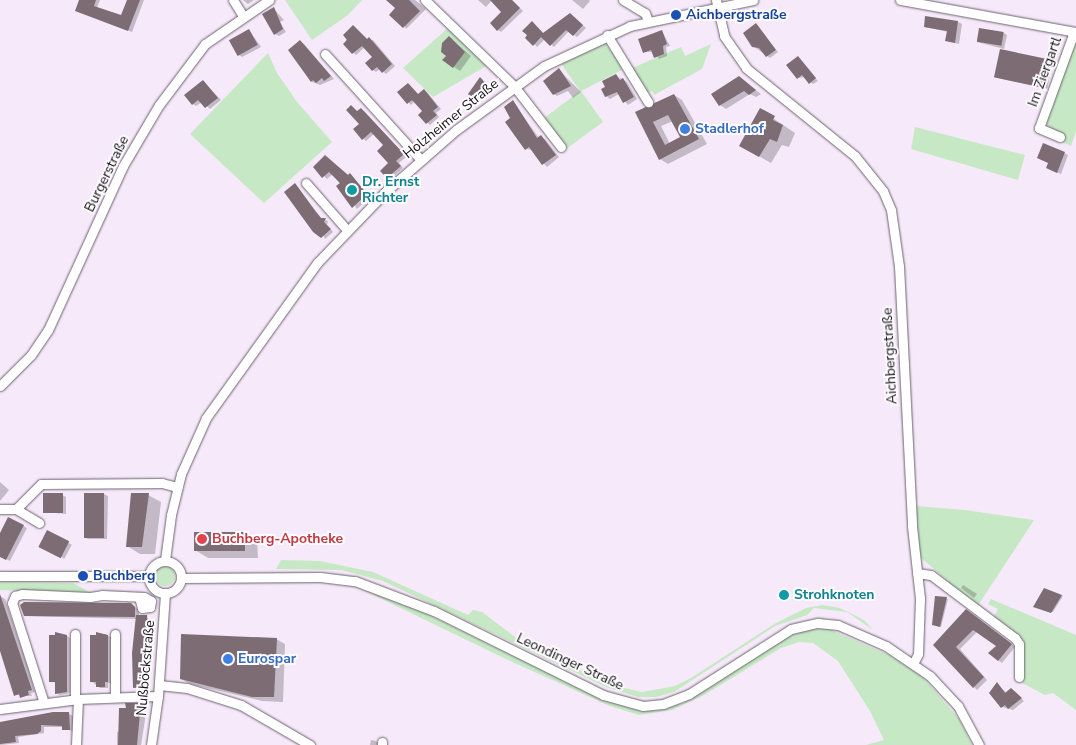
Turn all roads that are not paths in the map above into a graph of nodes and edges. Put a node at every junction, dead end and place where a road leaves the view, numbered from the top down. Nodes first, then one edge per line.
1 (233, 0) edge
2 (269, 0) edge
3 (425, 0) edge
4 (623, 0) edge
5 (753, 0) edge
6 (900, 0) edge
7 (716, 4) edge
8 (243, 16) junction
9 (648, 21) junction
10 (1075, 32) edge
11 (607, 35) junction
12 (325, 54) dead end
13 (514, 86) junction
14 (648, 102) dead end
15 (1060, 137) dead end
16 (561, 147) dead end
17 (421, 160) junction
18 (306, 183) dead end
19 (347, 230) junction
20 (0, 386) edge
21 (177, 487) junction
22 (0, 509) edge
23 (16, 509) junction
24 (39, 522) dead end
25 (165, 560) junction
26 (917, 573) junction
27 (0, 576) edge
28 (148, 576) junction
29 (182, 578) junction
30 (165, 593) junction
31 (140, 597) dead end
32 (75, 634) dead end
33 (116, 634) dead end
34 (914, 662) junction
35 (1019, 677) dead end
36 (159, 685) junction
37 (115, 696) junction
38 (158, 696) junction
39 (76, 699) junction
40 (44, 703) junction
41 (0, 709) edge
42 (76, 745) edge
43 (151, 745) edge
44 (310, 745) edge
45 (979, 745) edge

1 - 8 street
2 - 8 street, Burgerstraße
3 - 13 street
4 - 9 street
5 - 7 street, Holzheimer Straße
6 - 10 street
7 - 9 street, Holzheimer Straße
7 - 26 street, Aichbergstraße
8 - 20 street, Burgerstraße
9 - 11 street, Holzheimer Straße
10 - 15 street, Im Ziergartl
11 - 13 street, Holzheimer Straße
11 - 14 street
12 - 17 street
13 - 16 street
13 - 17 street, Holzheimer Straße
17 - 19 street, Holzheimer Straße
18 - 19 street
19 - 21 street, Holzheimer Straße
21 - 23 street
21 - 25 street, Holzheimer Straße
22 - 23 street
23 - 24 street
25 - 28 street
25 - 29 street
26 - 34 street, Aichbergstraße
26 - 35 street
27 - 28 street
28 - 30 street
29 - 30 street
29 - 34 street, Leondinger Straße
30 - 36 street, Nußböckstraße
31 - 40 street
32 - 39 street
33 - 37 street
34 - 45 street, Leondinger Straße
36 - 38 street, Nußböckstraße
36 - 44 street
37 - 38 street
37 - 39 street
38 - 43 street, Nußböckstraße
39 - 40 street
39 - 42 street
40 - 41 street

